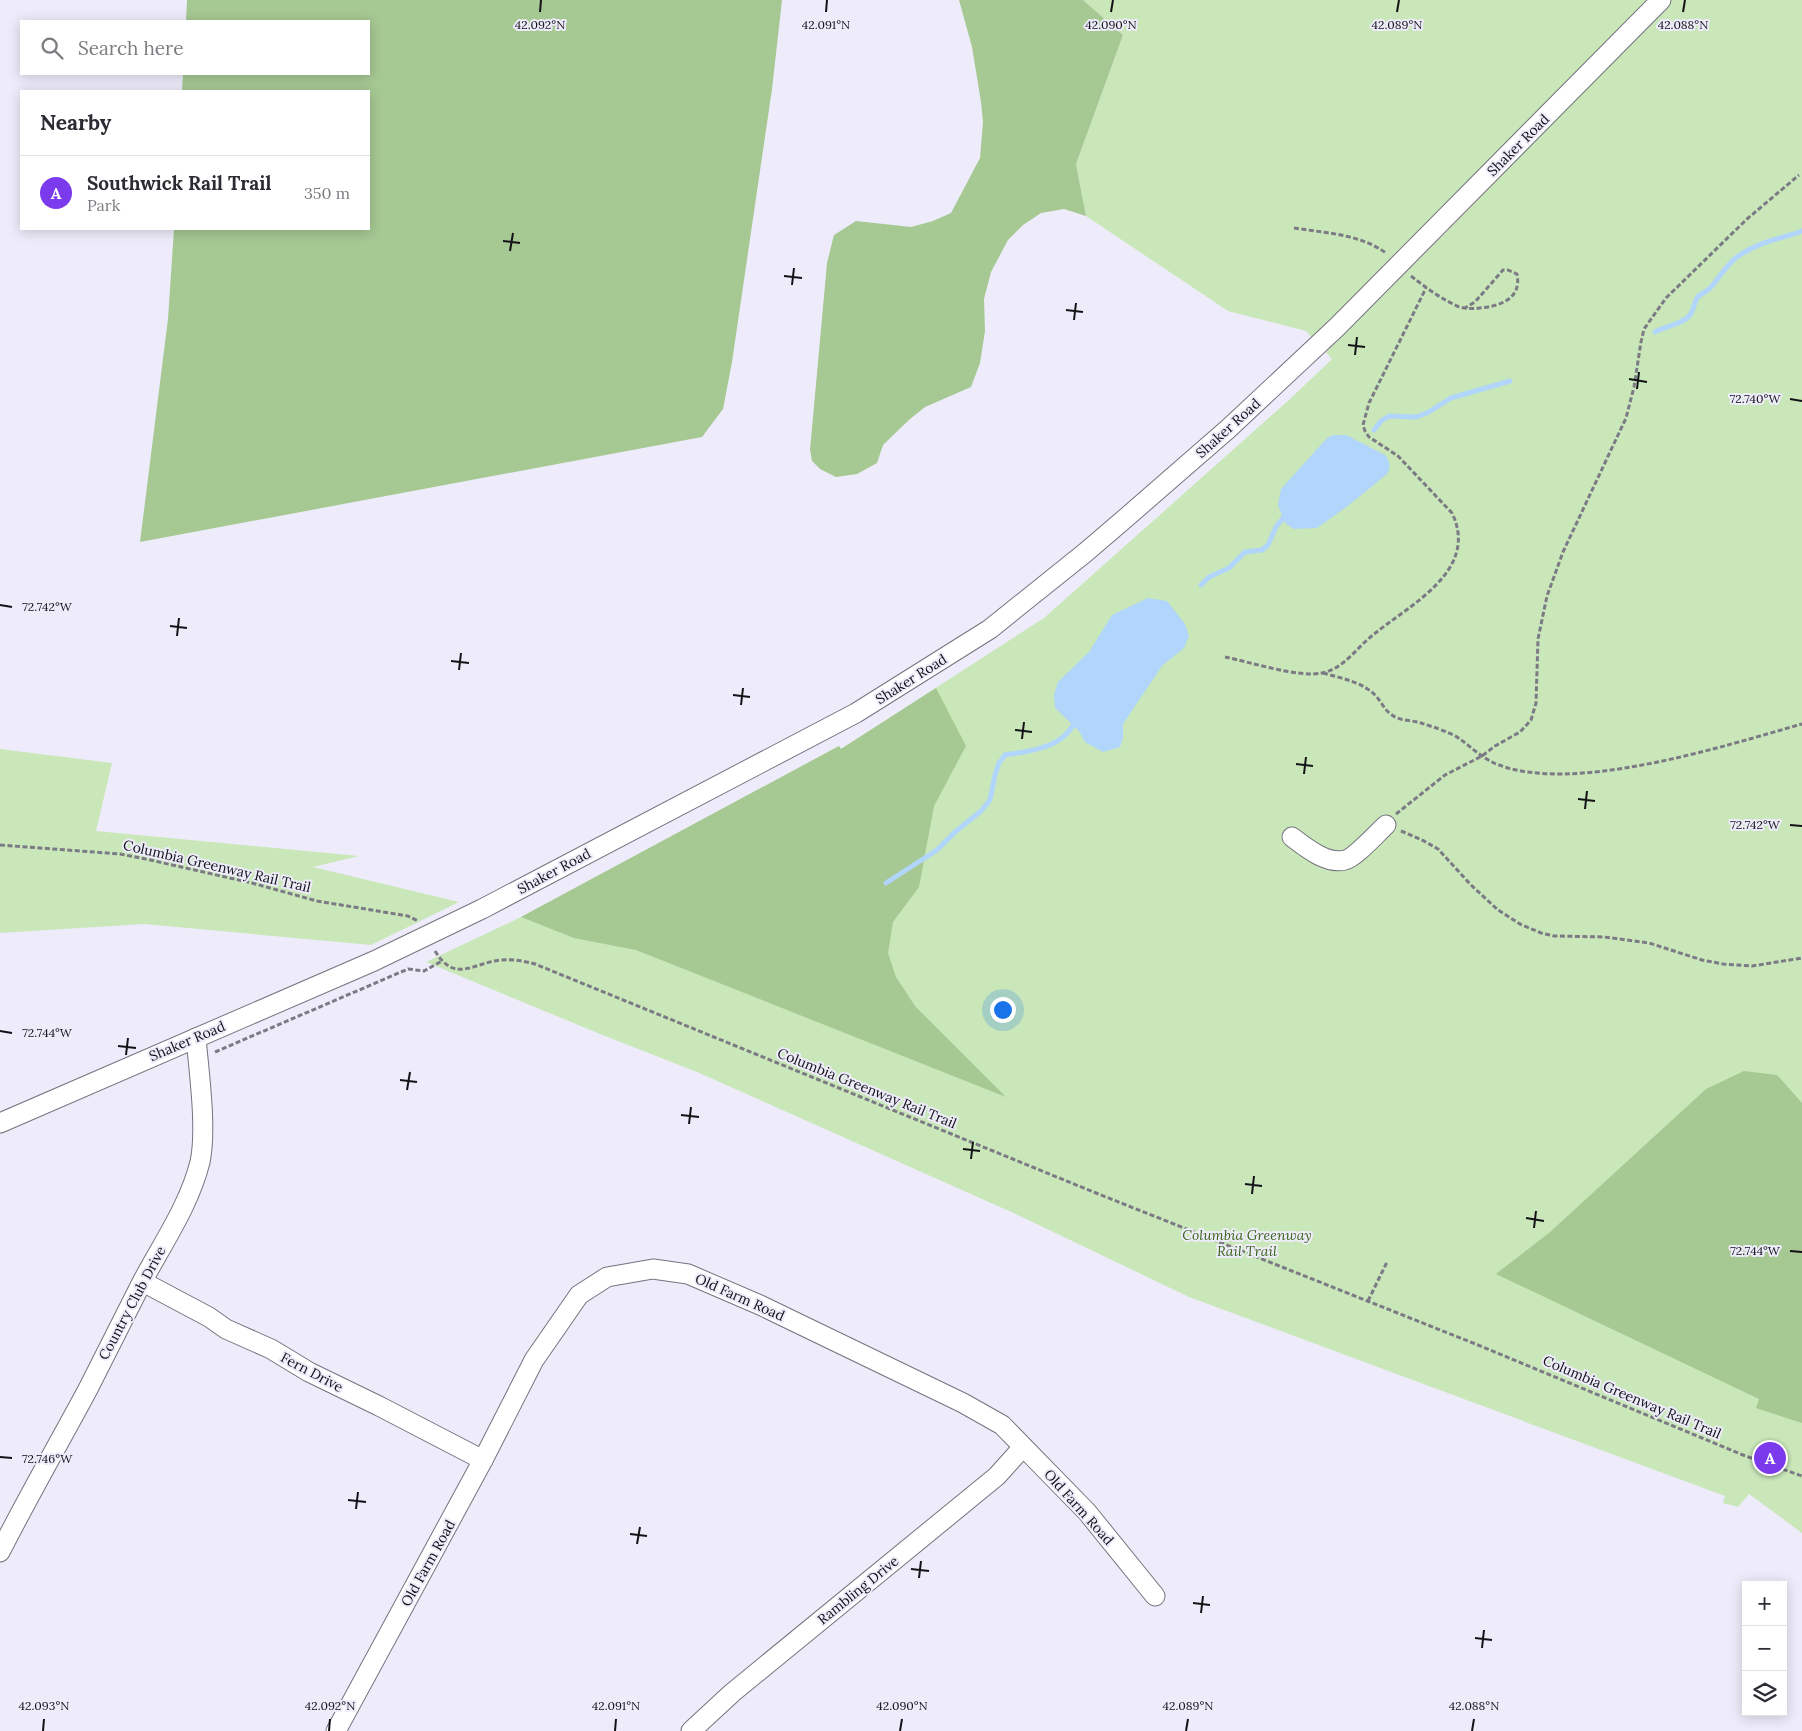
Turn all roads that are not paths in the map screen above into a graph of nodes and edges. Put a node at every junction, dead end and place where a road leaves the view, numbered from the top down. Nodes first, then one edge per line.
1 (1661, 0) edge
2 (1386, 824) road end
3 (1292, 837) dead end
4 (196, 1038) junction
5 (0, 1123) edge
6 (143, 1282) junction
7 (1023, 1447) junction
8 (483, 1460) junction
9 (0, 1552) edge
10 (1154, 1596) dead end
11 (336, 1731) edge
12 (691, 1731) edge

1 - 4 street, Shaker Road
2 - 3 street
4 - 5 street, Shaker Road
4 - 6 street, Country Club Drive
6 - 8 street, Fern Drive
6 - 9 street, Country Club Drive
7 - 8 street, Old Farm Road
7 - 10 street, Old Farm Road
7 - 12 street, Rambling Drive
8 - 11 street, Old Farm Road

